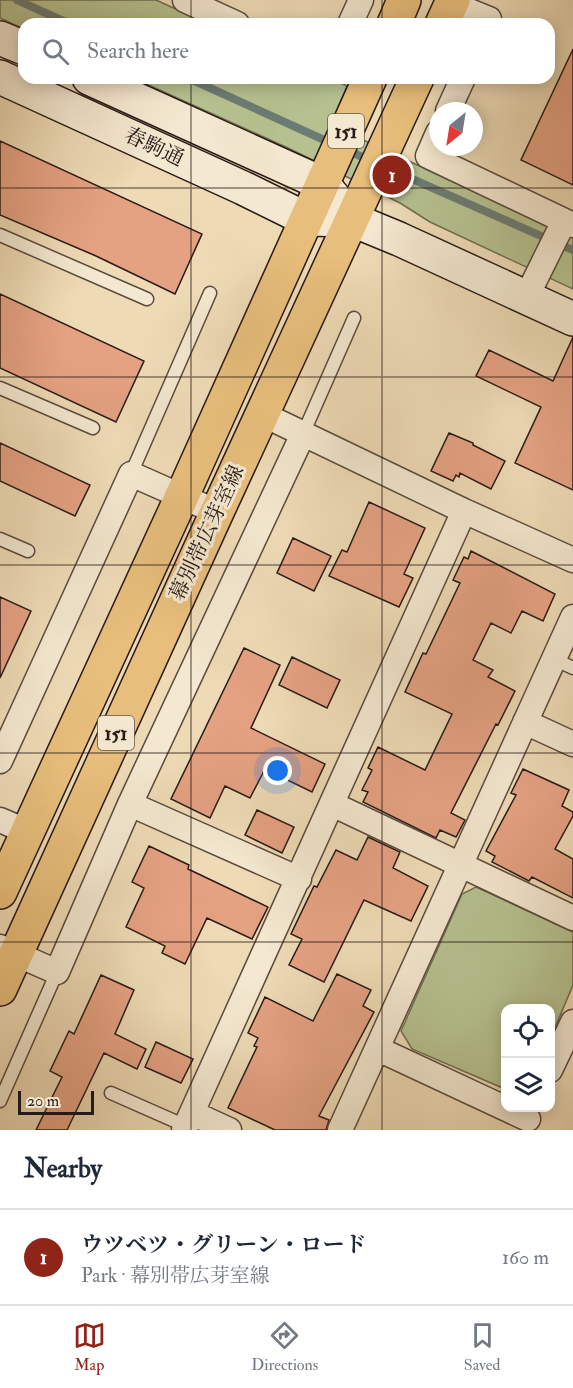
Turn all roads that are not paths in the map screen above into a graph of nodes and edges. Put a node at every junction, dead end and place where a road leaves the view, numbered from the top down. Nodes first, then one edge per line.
1 (185, 0) edge
2 (361, 0) edge
3 (404, 0) edge
4 (449, 9) edge
5 (492, 14) edge
6 (224, 18) edge
7 (353, 18) edge
8 (396, 18) edge
9 (0, 38) edge
10 (18, 46) edge
11 (0, 77) edge
12 (102, 84) edge
13 (367, 84) edge
14 (414, 84) edge
15 (460, 84) edge
16 (452, 102) edge
17 (429, 154) edge
18 (322, 184) junction
19 (306, 219) junction
20 (353, 220) junction
21 (568, 223) edge
22 (0, 235) edge
23 (210, 293) dead end
24 (526, 298) junction
25 (147, 299) dead end
26 (354, 318) dead end
27 (573, 319) edge
28 (0, 388) edge
29 (262, 414) junction
30 (93, 429) dead end
31 (303, 434) junction
32 (131, 474) junction
33 (182, 496) junction
34 (464, 511) junction
35 (217, 512) junction
36 (0, 539) edge
37 (28, 551) dead end
38 (573, 560) edge
39 (573, 617) edge
40 (564, 663) edge
41 (525, 722) junction
42 (573, 744) edge
43 (0, 761) edge
44 (130, 804) junction
45 (332, 804) junction
46 (14, 826) edge
47 (459, 864) junction
48 (299, 879) junction
49 (0, 892) edge
50 (573, 918) edge
51 (8, 950) edge
52 (57, 972) junction
53 (0, 989) edge
54 (573, 1022) edge
55 (378, 1049) junction
56 (555, 1060) edge
57 (111, 1093) dead end
58 (0, 1101) edge
59 (528, 1119) edge
60 (187, 1123) edge
61 (229, 1130) edge
62 (340, 1130) edge

1 - 6 street
2 - 7 street
3 - 8 main road
4 - 5 street
9 - 10 street
11 - 19 street, 春駒通
12 - 18 street, 春駒通
13 - 18 main road, 幕別帯広芽室線 / 151
14 - 20 main road, 幕別帯広芽室線 / 151
15 - 16 street
17 - 21 street
18 - 19 main road, 幕別帯広芽室線 / 151
18 - 20 street
19 - 20 street
19 - 33 main road, 幕別帯広芽室線 / 151
20 - 24 street
20 - 29 main road, 幕別帯広芽室線 / 151
21 - 24 street
22 - 25 lane
23 - 32 lane
24 - 27 street
26 - 31 lane
28 - 30 lane
29 - 31 street
29 - 35 main road, 幕別帯広芽室線 / 151
31 - 34 street
31 - 44 street
32 - 33 street
32 - 43 street
33 - 35 street
33 - 46 main road, 幕別帯広芽室線 / 151
34 - 38 street
34 - 45 street
35 - 51 main road, 幕別帯広芽室線 / 151
36 - 37 lane
39 - 40 street
40 - 41 street
41 - 42 street
41 - 47 street
44 - 48 street
44 - 52 street
45 - 47 street
45 - 48 street
46 - 49 main road, 幕別帯広芽室線 / 151
47 - 50 street
47 - 55 street
48 - 60 street
51 - 52 street
51 - 53 main road, 幕別帯広芽室線 / 151
52 - 58 lane
54 - 56 street
55 - 59 street
55 - 62 street
57 - 60 lane
60 - 61 street

